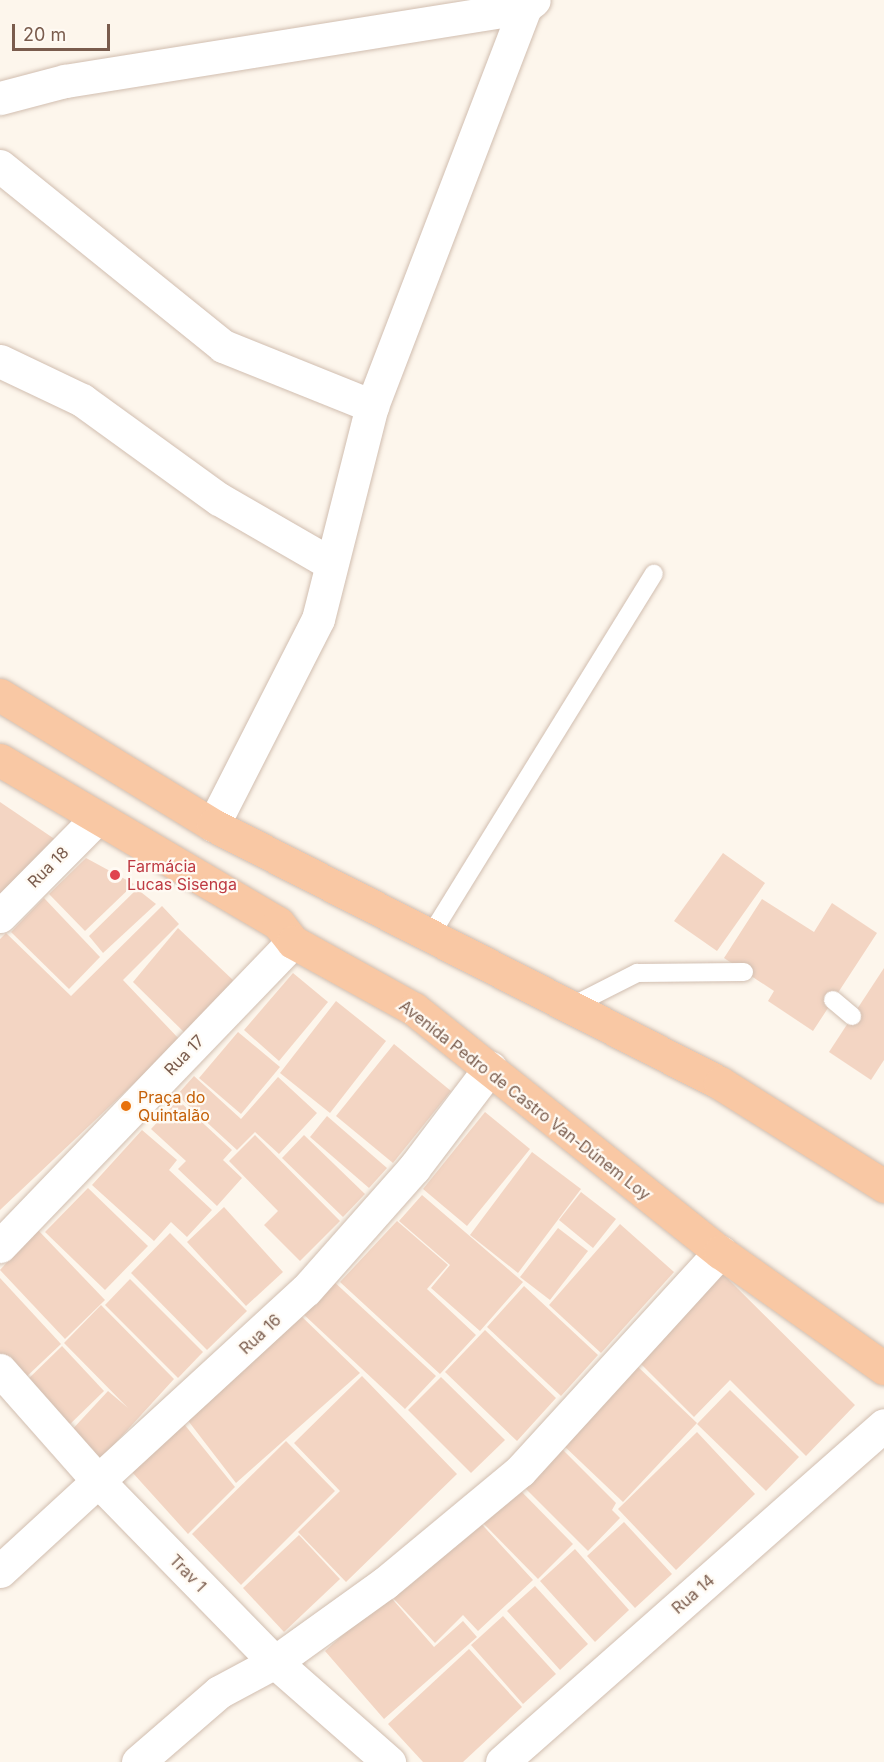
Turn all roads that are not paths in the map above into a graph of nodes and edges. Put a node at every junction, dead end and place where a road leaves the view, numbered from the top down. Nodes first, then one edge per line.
1 (529, 4) edge
2 (0, 98) edge
3 (0, 166) edge
4 (0, 361) edge
5 (372, 406) junction
6 (328, 562) junction
7 (654, 574) dead end
8 (0, 695) edge
9 (0, 760) edge
10 (96, 819) junction
11 (213, 825) junction
12 (0, 916) edge
13 (430, 936) junction
14 (293, 942) junction
15 (744, 972) dead end
16 (833, 1000) dead end
17 (573, 1005) junction
18 (852, 1016) dead end
19 (490, 1068) junction
20 (884, 1186) edge
21 (0, 1246) edge
22 (720, 1252) junction
23 (884, 1368) edge
24 (0, 1370) edge
25 (884, 1425) edge
26 (101, 1484) junction
27 (0, 1571) edge
28 (275, 1662) junction
29 (138, 1762) edge
30 (389, 1762) edge
31 (502, 1762) edge

1 - 2 street
1 - 5 street
3 - 5 street
4 - 6 street
5 - 6 street
6 - 11 street
7 - 13 lane
8 - 11 highway
9 - 10 highway, Avenida Pedro de Castro Van-Dúnem Loy
10 - 12 street, Rua 18
10 - 14 highway, Avenida Pedro de Castro Van-Dúnem Loy
11 - 13 highway
13 - 17 highway
14 - 19 highway, Avenida Pedro de Castro Van-Dúnem Loy
14 - 21 street, Rua 17
15 - 17 lane
16 - 18 lane
17 - 20 highway
19 - 22 highway, Avenida Pedro de Castro Van-Dúnem Loy
19 - 26 street, Rua 16
22 - 23 highway, Avenida Pedro de Castro Van-Dúnem Loy
22 - 28 street
24 - 26 street, Trav 1
25 - 31 street, Rua 14
26 - 27 street, Rua 16
26 - 28 street, Trav 1
28 - 29 street
28 - 30 street, Trav 1

